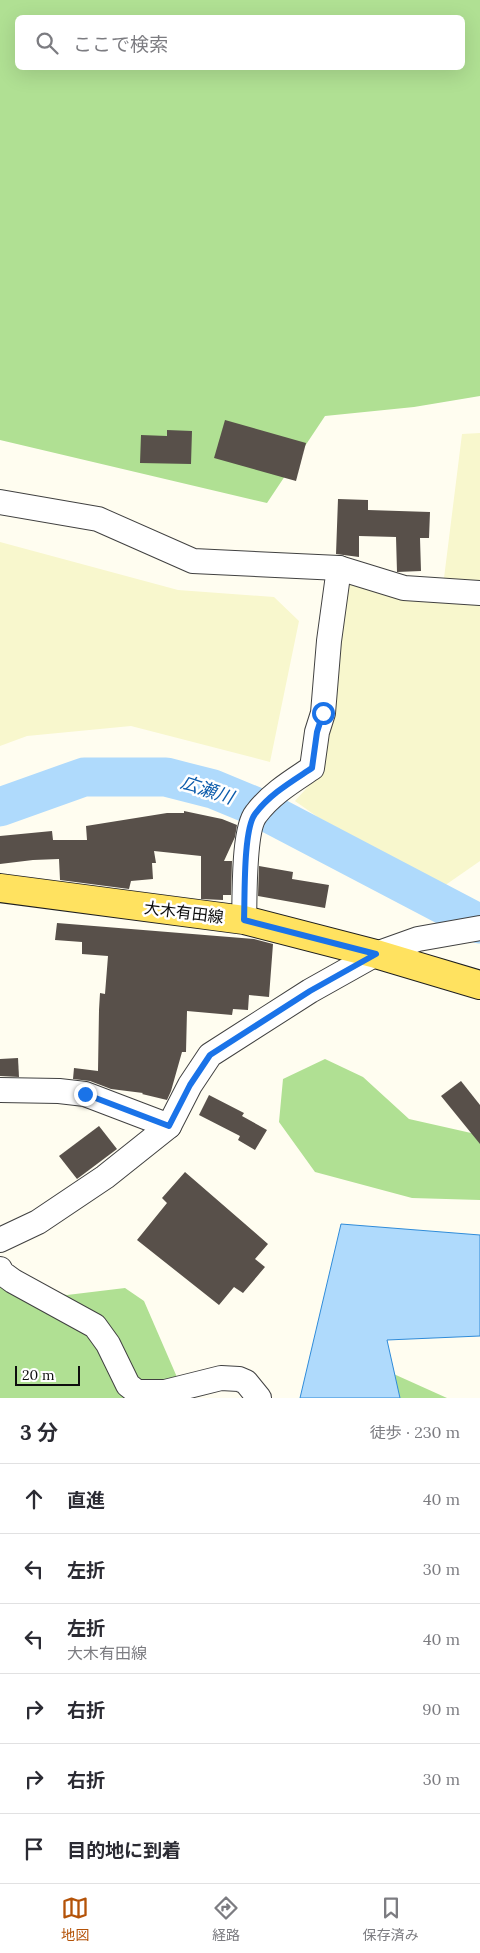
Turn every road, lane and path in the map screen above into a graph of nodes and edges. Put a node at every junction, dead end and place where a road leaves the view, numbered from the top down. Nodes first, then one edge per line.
1 (0, 502) edge
2 (339, 568) junction
3 (480, 593) edge
4 (0, 888) edge
5 (244, 920) junction
6 (480, 928) edge
7 (376, 954) junction
8 (480, 985) edge
9 (0, 1090) edge
10 (169, 1126) junction
11 (0, 1240) edge
12 (0, 1268) edge
13 (259, 1398) edge

1 - 2 street
2 - 3 street
2 - 5 street
4 - 5 main road, 大木有田線
5 - 7 main road, 大木有田線
6 - 7 street
7 - 8 main road, 大木有田線
7 - 10 street
9 - 10 street
10 - 11 street
12 - 13 street

